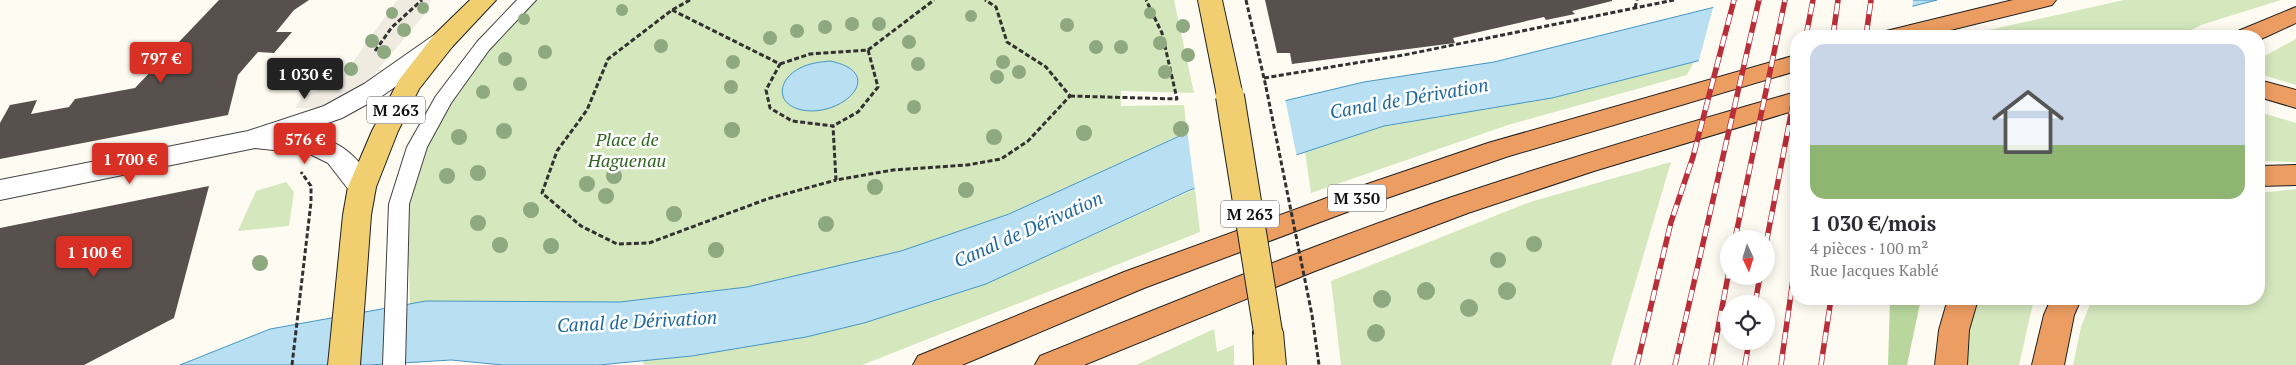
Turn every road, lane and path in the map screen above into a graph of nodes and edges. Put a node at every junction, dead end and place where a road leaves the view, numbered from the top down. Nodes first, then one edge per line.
1 (527, 0) edge
2 (690, 0) edge
3 (934, 0) edge
4 (985, 0) edge
5 (1146, 0) edge
6 (1210, 0) edge
7 (1246, 0) edge
8 (1637, 0) edge
9 (1674, 0) edge
10 (2044, 0) edge
11 (2029, 3) edge
12 (475, 4) edge
13 (1634, 8) junction
14 (672, 10) junction
15 (2296, 14) edge
16 (1919, 30) edge
17 (2260, 30) edge
18 (443, 41) junction
19 (868, 50) junction
20 (780, 64) junction
21 (1790, 65) edge
22 (1264, 78) junction
23 (2265, 91) edge
24 (1070, 96) junction
25 (2296, 99) edge
26 (1790, 103) edge
27 (833, 126) junction
28 (251, 140) junction
29 (299, 171) dead end
30 (2296, 175) edge
31 (2265, 176) edge
32 (836, 180) junction
33 (362, 187) junction
34 (0, 190) edge
35 (1961, 305) edge
36 (2063, 305) edge
37 (292, 365) edge
38 (344, 365) edge
39 (394, 365) edge
40 (929, 365) edge
41 (1051, 365) edge
42 (1270, 365) edge
43 (1319, 365) edge
44 (1950, 365) edge
45 (2048, 365) edge

1 - 39 lane
2 - 14 path
3 - 19 path
4 - 24 path
5 - 24 path
6 - 42 main road, M 263, bridge
7 - 22 path
8 - 13 path
9 - 13 path
10 - 11 highway
11 - 16 highway
12 - 18 main road, M 263
13 - 22 path
14 - 20 path
14 - 32 path
15 - 17 highway
18 - 28 street
18 - 33 main road, M 263
19 - 20 path
19 - 27 path
20 - 27 path
21 - 40 highway, M 350
22 - 43 path, bridge
23 - 25 highway
24 - 32 path
26 - 41 highway, M 350
27 - 32 path
28 - 33 street
28 - 34 street
29 - 37 path
30 - 31 highway
33 - 38 main road, M 263
35 - 44 highway
36 - 45 highway

